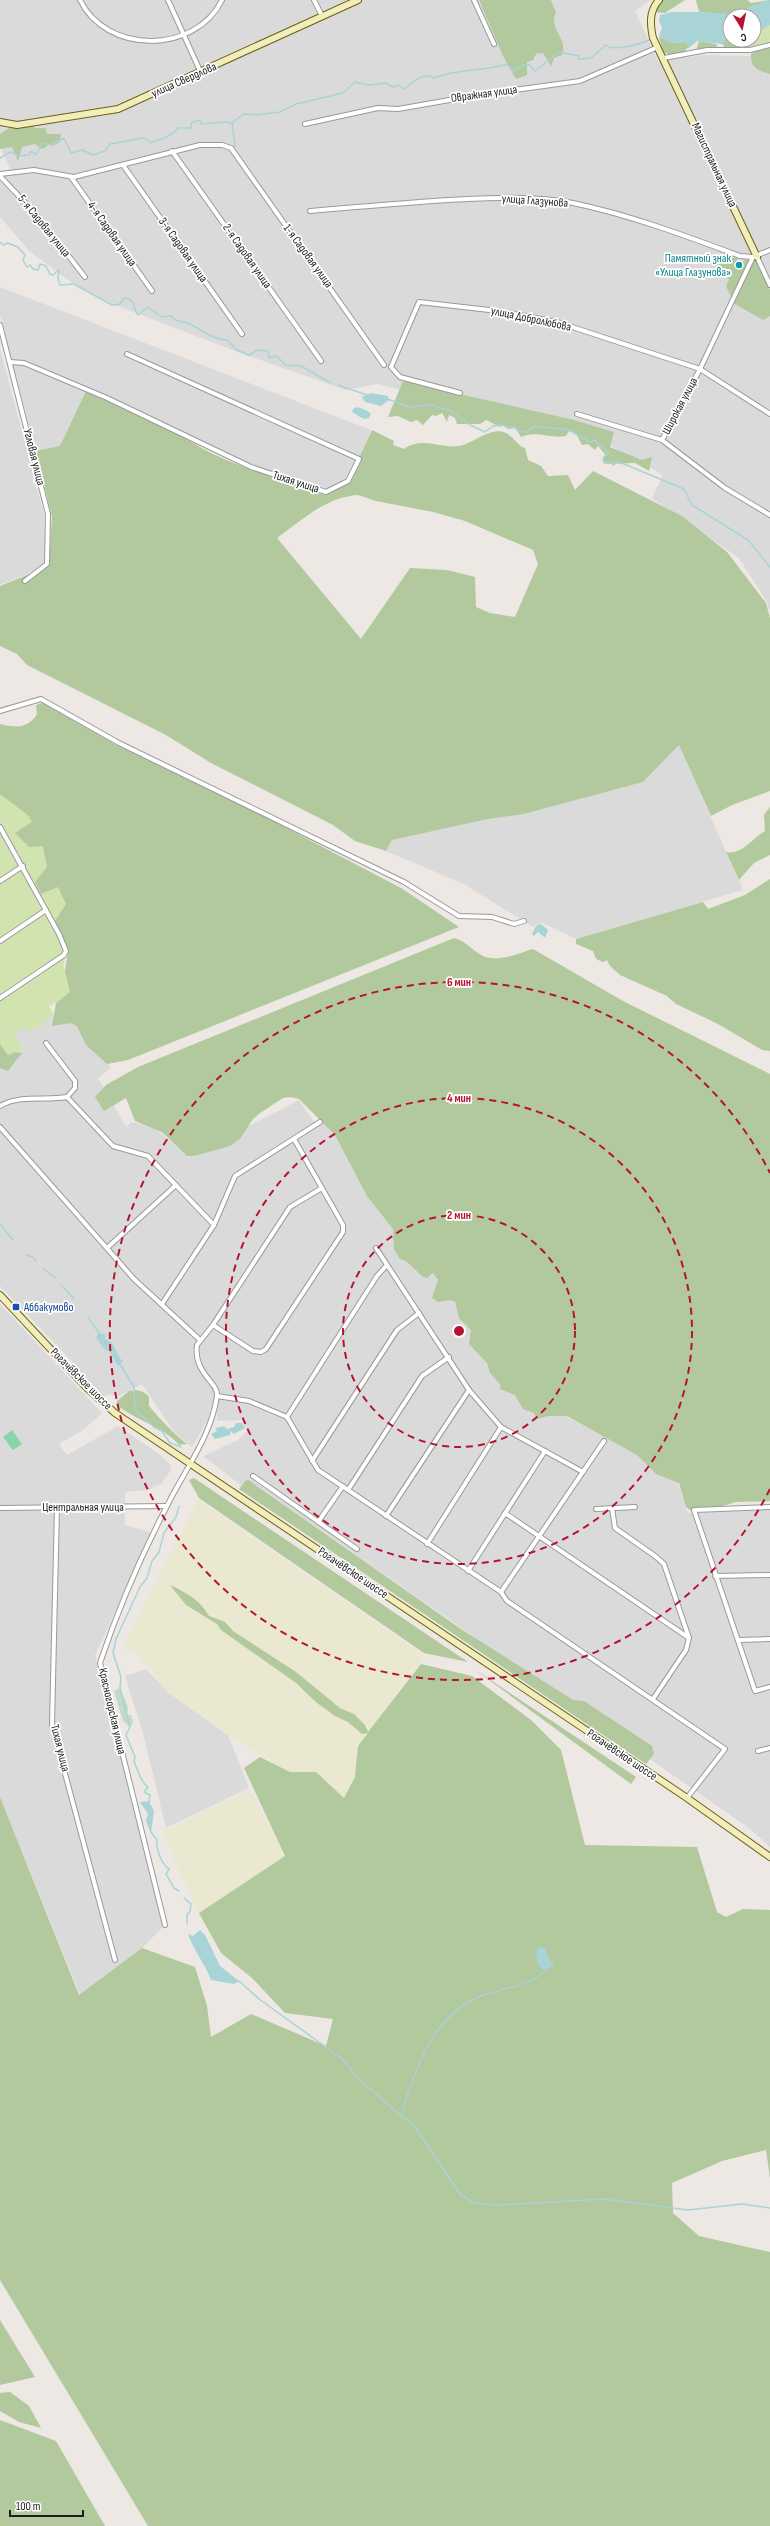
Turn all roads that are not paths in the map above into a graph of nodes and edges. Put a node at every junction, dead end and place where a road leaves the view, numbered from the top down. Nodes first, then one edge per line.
1 (80, 0) edge
2 (168, 0) edge
3 (222, 0) edge
4 (314, 0) edge
5 (358, 0) edge
6 (474, 0) edge
7 (659, 0) edge
8 (322, 16) junction
9 (183, 36) junction
10 (494, 44) dead end
11 (770, 45) edge
12 (658, 46) junction
13 (664, 58) junction
14 (201, 73) junction
15 (0, 122) edge
16 (304, 124) dead end
17 (172, 151) junction
18 (123, 165) junction
19 (0, 175) edge
20 (71, 177) junction
21 (310, 212) dead end
22 (770, 250) edge
23 (755, 257) junction
24 (85, 277) dead end
25 (770, 285) edge
26 (152, 291) dead end
27 (0, 325) edge
28 (242, 334) dead end
29 (127, 354) dead end
30 (10, 362) junction
31 (321, 362) dead end
32 (384, 365) dead end
33 (700, 369) junction
34 (460, 394) dead end
35 (577, 414) dead end
36 (770, 414) edge
37 (662, 440) junction
38 (770, 515) edge
39 (25, 581) dead end
40 (0, 712) edge
41 (0, 827) edge
42 (23, 866) junction
43 (0, 882) edge
44 (46, 910) junction
45 (524, 921) dead end
46 (0, 941) edge
47 (0, 998) edge
48 (46, 1043) dead end
49 (67, 1097) junction
50 (0, 1106) edge
51 (320, 1122) dead end
52 (0, 1127) edge
53 (294, 1139) junction
54 (176, 1185) junction
55 (322, 1188) junction
56 (214, 1225) junction
57 (107, 1248) junction
58 (376, 1248) dead end
59 (387, 1265) junction
60 (0, 1295) edge
61 (162, 1304) junction
62 (419, 1312) junction
63 (213, 1324) junction
64 (200, 1340) junction
65 (449, 1357) junction
66 (468, 1390) junction
67 (217, 1396) junction
68 (287, 1417) junction
69 (501, 1427) junction
70 (604, 1442) dead end
71 (545, 1451) junction
72 (312, 1461) junction
73 (191, 1464) junction
74 (583, 1472) junction
75 (253, 1476) dead end
76 (343, 1486) junction
77 (348, 1490) junction
78 (166, 1506) junction
79 (57, 1507) junction
80 (635, 1507) dead end
81 (770, 1507) edge
82 (0, 1508) edge
83 (612, 1508) junction
84 (596, 1509) dead end
85 (505, 1513) junction
86 (386, 1516) junction
87 (318, 1522) junction
88 (539, 1537) junction
89 (427, 1544) junction
90 (357, 1549) dead end
91 (468, 1571) junction
92 (770, 1575) edge
93 (715, 1576) junction
94 (501, 1592) junction
95 (689, 1638) junction
96 (770, 1639) edge
97 (738, 1640) junction
98 (770, 1688) edge
99 (653, 1699) junction
100 (770, 1748) edge
101 (758, 1751) dead end
102 (687, 1798) junction
103 (770, 1857) edge
104 (165, 1925) dead end
105 (115, 1960) dead end

1 - 9 street
2 - 9 street
3 - 9 street
4 - 8 street
5 - 8 main road, улица Свердлова
6 - 10 street
7 - 12 main road, Магистральная улица
8 - 14 main road, улица Свердлова
9 - 14 street
11 - 13 street
12 - 13 main road, Магистральная улица
12 - 16 street, Овражная улица
13 - 23 main road, Магистральная улица
14 - 15 main road, улица Свердлова
17 - 18 street
17 - 31 street, 2-я Садовая улица
17 - 32 street, 1-я Садовая улица
18 - 20 street
18 - 28 street, 3-я Садовая улица
19 - 20 street
19 - 24 street, 5-я Садовая улица
20 - 26 street, 4-я Садовая улица
21 - 23 street, улица Глазунова
22 - 23 street
23 - 25 street, Магистральная улица
23 - 33 street, Широкая улица
27 - 30 street, Угловая улица
29 - 30 street, Тихая улица
30 - 39 street, Угловая улица
33 - 34 street, улица Добролюбова
33 - 36 street, улица Добролюбова
33 - 37 street, Широкая улица
35 - 37 street
37 - 38 street, Широкая улица
40 - 45 street
41 - 42 street
42 - 43 street
42 - 44 street
44 - 46 street
44 - 47 street
48 - 49 street
49 - 50 street
49 - 54 street
51 - 53 street
52 - 57 street
53 - 55 street
53 - 56 street
54 - 56 street
54 - 57 street
55 - 63 street
55 - 63 street
56 - 61 street
57 - 61 street
58 - 59 street
59 - 62 street
59 - 68 street
60 - 73 main road, Рогачёвское шоссе
61 - 64 street
62 - 65 street
62 - 72 street
63 - 64 street
64 - 67 street
65 - 66 street
65 - 77 street
66 - 69 street
66 - 86 street
67 - 68 street
67 - 73 street, Красногорская улица
68 - 72 street
69 - 71 street
69 - 89 street
70 - 74 street
71 - 74 street
71 - 85 street
72 - 76 street
73 - 78 street, Красногорская улица
73 - 102 main road, Рогачёвское шоссе
74 - 88 street
75 - 87 street
76 - 77 street
76 - 87 street
77 - 86 street
78 - 79 street, Центральная улица
78 - 104 street, Красногорская улица
79 - 82 street, Центральная улица
79 - 105 street, Тихая улица
80 - 83 street
81 - 93 street
83 - 84 street
83 - 95 street
85 - 88 street
85 - 91 street
86 - 89 street
87 - 90 street
88 - 94 street
88 - 95 street
89 - 91 street
91 - 94 street
92 - 93 street
93 - 97 street
94 - 99 street
95 - 99 street
96 - 97 street
97 - 98 street
99 - 102 street
100 - 101 street
102 - 103 main road, Рогачёвское шоссе

